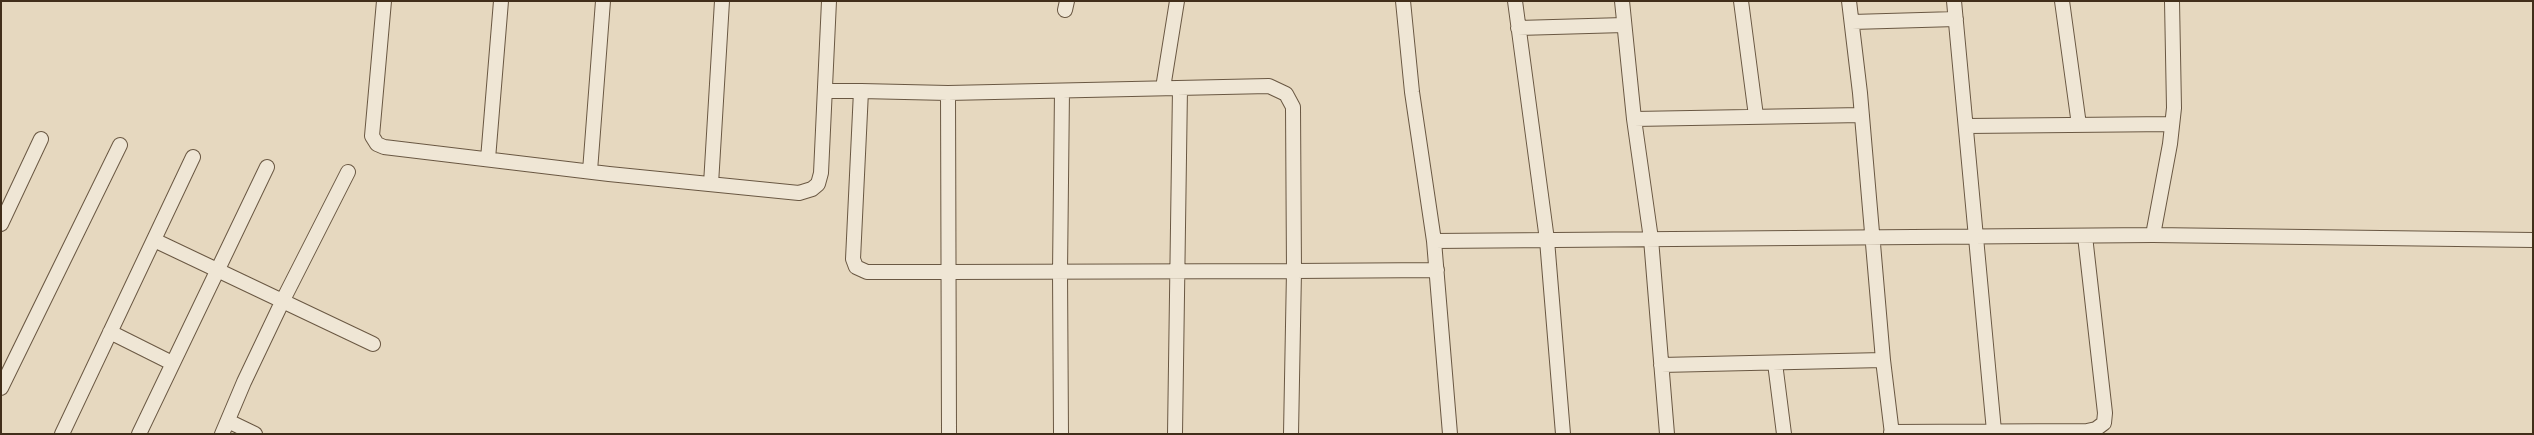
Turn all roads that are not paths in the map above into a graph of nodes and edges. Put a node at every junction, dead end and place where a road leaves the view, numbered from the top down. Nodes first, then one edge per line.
1 (384, 1) edge
2 (501, 1) edge
3 (603, 1) edge
4 (722, 1) edge
5 (829, 1) edge
6 (1177, 1) edge
7 (1402, 1) edge
8 (1515, 1) edge
9 (1622, 1) edge
10 (1742, 1) edge
11 (1849, 1) edge
12 (1954, 1) edge
13 (2062, 1) edge
14 (2172, 1) edge
15 (1956, 19) junction
16 (1852, 22) junction
17 (1624, 25) junction
18 (1518, 28) junction
19 (1163, 88) junction
20 (1180, 88) junction
21 (1062, 90) junction
22 (825, 91) junction
23 (861, 91) junction
24 (948, 93) junction
25 (1862, 115) junction
26 (1756, 116) junction
27 (1634, 119) junction
28 (2172, 124) junction
29 (2079, 125) junction
30 (1967, 126) junction
31 (42, 139) dead end
32 (120, 145) dead end
33 (193, 157) dead end
34 (488, 160) junction
35 (267, 167) dead end
36 (590, 171) junction
37 (348, 172) dead end
38 (711, 184) junction
39 (1, 224) edge
40 (2086, 236) junction
41 (2154, 236) junction
42 (1873, 237) junction
43 (1976, 237) junction
44 (154, 240) junction
45 (1547, 240) junction
46 (1651, 240) junction
47 (2533, 240) edge
48 (1434, 242) junction
49 (217, 270) junction
50 (1437, 270) junction
51 (1294, 271) junction
52 (948, 272) junction
53 (1060, 272) junction
54 (1177, 272) junction
55 (283, 300) junction
56 (110, 332) junction
57 (373, 344) dead end
58 (1883, 360) junction
59 (1775, 362) junction
60 (172, 363) junction
61 (1661, 365) junction
62 (1, 388) edge
63 (225, 427) edge
64 (1994, 431) junction
65 (1891, 433) edge
66 (62, 434) edge
67 (139, 434) edge
68 (255, 434) edge
69 (948, 434) edge
70 (1061, 434) edge
71 (1175, 434) edge
72 (1291, 434) edge
73 (1450, 434) edge
74 (1563, 434) edge
75 (1667, 434) edge
76 (1784, 434) edge

1 - 34 street
2 - 34 street
3 - 36 street
4 - 38 street
5 - 22 street
6 - 19 street
7 - 48 street
8 - 18 street
9 - 17 street
10 - 26 street
11 - 16 street
12 - 15 street
13 - 29 street
14 - 28 street
15 - 16 street
15 - 30 street
16 - 25 street
17 - 18 street
17 - 27 street
18 - 45 street
19 - 20 street
19 - 21 street
20 - 51 street
20 - 54 street
21 - 24 street
21 - 53 street
22 - 23 street
22 - 38 street
23 - 24 street
23 - 52 street
24 - 52 street
25 - 26 street
25 - 42 street
26 - 27 street
27 - 46 street
28 - 29 street
28 - 41 street
29 - 30 street
30 - 43 street
31 - 39 street
32 - 62 street
33 - 44 street
34 - 36 street
35 - 49 street
36 - 38 street
37 - 55 street
40 - 41 street
40 - 43 street
40 - 64 street
41 - 47 street
42 - 43 street
42 - 46 street
42 - 58 street
43 - 64 street
44 - 49 street
44 - 56 street
45 - 46 street
45 - 48 street
45 - 74 street
46 - 61 street
48 - 50 street
49 - 55 street
49 - 60 street
50 - 51 street
50 - 73 street
51 - 54 street
51 - 72 street
52 - 53 street
52 - 69 street
53 - 54 street
53 - 70 street
54 - 71 street
55 - 57 street
55 - 63 street
56 - 60 street
56 - 66 street
58 - 59 street
58 - 65 street
59 - 61 street
59 - 76 street
60 - 67 street
61 - 75 street
63 - 68 street
64 - 65 street

